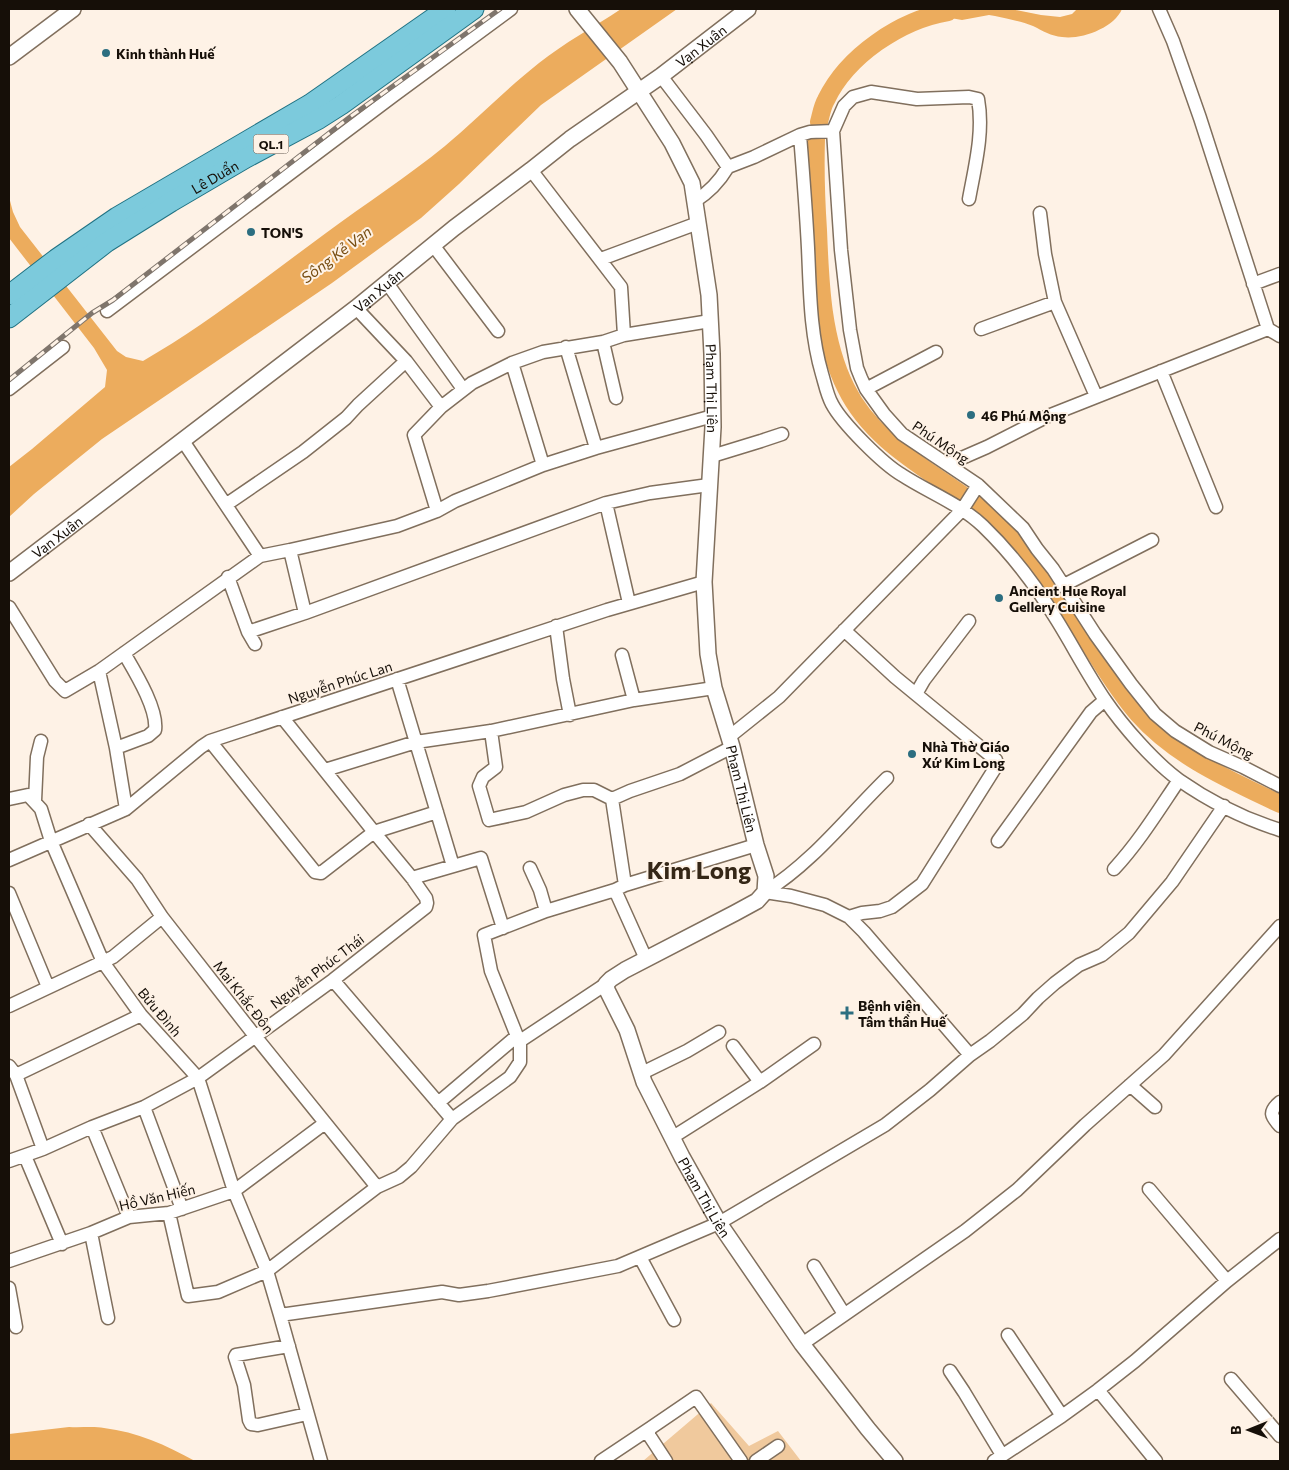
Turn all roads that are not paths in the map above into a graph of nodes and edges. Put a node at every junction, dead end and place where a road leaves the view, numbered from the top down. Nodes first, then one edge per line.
1 (73, 9) edge
2 (446, 9) edge
3 (474, 9) edge
4 (511, 9) edge
5 (748, 9) edge
6 (1159, 9) edge
7 (581, 13) edge
8 (9, 57) edge
9 (661, 76) junction
10 (639, 90) junction
11 (314, 111) junction
12 (833, 131) junction
13 (800, 134) junction
14 (728, 167) junction
15 (531, 170) junction
16 (969, 199) dead end
17 (695, 200) junction
18 (1040, 213) dead end
19 (698, 224) junction
20 (432, 245) junction
21 (601, 259) junction
22 (61, 267) junction
23 (1280, 274) edge
24 (387, 283) junction
25 (1253, 284) junction
26 (12, 292) edge
27 (1055, 302) junction
28 (356, 308) junction
29 (107, 311) dead end
30 (9, 318) edge
31 (710, 320) junction
32 (981, 329) dead end
33 (1268, 329) junction
34 (498, 331) dead end
35 (624, 335) junction
36 (1280, 336) edge
37 (604, 342) junction
38 (566, 347) junction
39 (63, 348) dead end
40 (936, 352) dead end
41 (406, 361) junction
42 (512, 362) junction
43 (1161, 371) junction
44 (9, 389) edge
45 (463, 389) junction
46 (866, 389) junction
47 (1096, 396) junction
48 (616, 398) dead end
49 (440, 407) junction
50 (714, 416) junction
51 (782, 434) dead end
52 (183, 441) junction
53 (596, 448) junction
54 (712, 456) junction
55 (948, 464) junction
56 (543, 465) junction
57 (709, 485) junction
58 (976, 489) junction
59 (606, 503) junction
60 (227, 504) junction
61 (964, 507) junction
62 (1216, 507) dead end
63 (436, 511) junction
64 (1152, 540) dead end
65 (290, 550) junction
66 (260, 556) junction
67 (9, 573) edge
68 (228, 577) junction
69 (704, 582) junction
70 (1064, 585) junction
71 (629, 603) junction
72 (9, 607) edge
73 (305, 613) junction
74 (969, 621) dead end
75 (556, 626) junction
76 (844, 630) junction
77 (248, 632) junction
78 (255, 644) dead end
79 (124, 653) junction
80 (622, 656) dead end
81 (99, 671) junction
82 (397, 679) junction
83 (714, 688) junction
84 (916, 694) junction
85 (634, 700) junction
86 (1105, 700) junction
87 (570, 715) junction
88 (282, 717) junction
89 (491, 730) junction
90 (42, 741) dead end
91 (210, 742) junction
92 (416, 742) junction
93 (730, 742) junction
94 (116, 748) junction
95 (325, 770) junction
96 (887, 778) dead end
97 (1179, 780) junction
98 (1280, 786) edge
99 (9, 799) edge
100 (612, 799) junction
101 (35, 801) junction
102 (1224, 806) junction
103 (126, 808) junction
104 (437, 812) junction
105 (89, 824) junction
106 (1280, 830) edge
107 (374, 832) junction
108 (51, 840) junction
109 (998, 841) dead end
110 (756, 844) junction
111 (9, 860) edge
112 (453, 866) junction
113 (530, 868) dead end
114 (1114, 869) dead end
115 (412, 878) junction
116 (620, 887) junction
117 (765, 892) junction
118 (9, 893) edge
119 (546, 910) junction
120 (162, 917) junction
121 (849, 917) junction
122 (1280, 926) edge
123 (503, 928) junction
124 (646, 959) junction
125 (103, 962) junction
126 (333, 980) junction
127 (606, 984) junction
128 (48, 987) junction
129 (9, 1006) edge
130 (141, 1015) junction
131 (719, 1032) dead end
132 (255, 1036) junction
133 (518, 1039) junction
134 (814, 1044) dead end
135 (733, 1046) dead end
136 (970, 1055) junction
137 (11, 1069) edge
138 (642, 1073) junction
139 (198, 1078) junction
140 (760, 1082) junction
141 (1130, 1085) junction
142 (1280, 1102) edge
143 (438, 1103) junction
144 (144, 1107) junction
145 (1155, 1107) dead end
146 (452, 1119) junction
147 (325, 1123) junction
148 (1280, 1126) edge
149 (92, 1127) junction
150 (673, 1137) junction
151 (43, 1149) junction
152 (25, 1156) junction
153 (9, 1162) edge
154 (377, 1187) junction
155 (1149, 1189) dead end
156 (234, 1191) junction
157 (182, 1209) junction
158 (168, 1213) junction
159 (128, 1217) junction
160 (719, 1223) junction
161 (90, 1233) junction
162 (1280, 1239) edge
163 (62, 1244) junction
164 (640, 1257) junction
165 (9, 1261) edge
166 (814, 1266) dead end
167 (267, 1271) junction
168 (1226, 1281) junction
169 (9, 1288) edge
170 (280, 1314) junction
171 (844, 1314) junction
172 (108, 1318) dead end
173 (674, 1320) dead end
174 (16, 1328) dead end
175 (1008, 1335) dead end
176 (802, 1344) junction
177 (289, 1346) junction
178 (950, 1371) dead end
179 (1231, 1378) dead end
180 (1098, 1390) junction
181 (307, 1414) junction
182 (1062, 1416) junction
183 (652, 1426) junction
184 (1280, 1436) edge
185 (778, 1446) dead end
186 (1004, 1457) edge
187 (321, 1461) edge
188 (601, 1461) edge
189 (666, 1461) edge
190 (741, 1461) edge
191 (756, 1461) edge
192 (895, 1461) edge
193 (1156, 1461) edge

1 - 8 street
2 - 11 main road, Lê Duẩn / QL.1
3 - 11 main road, Lê Duẩn / QL.1
4 - 29 street
5 - 9 street, Vạn Xuân
6 - 25 street
7 - 10 street, Phạm Thị Liên
9 - 10 street, Vạn Xuân
9 - 14 street
10 - 15 street, Vạn Xuân
10 - 17 street, Phạm Thị Liên
11 - 22 main road, Lê Duẩn / QL.1
12 - 13 street
12 - 16 street
12 - 46 street, Phú Mộng
13 - 14 street
13 - 61 street
14 - 17 street
15 - 20 street, Vạn Xuân
15 - 21 street
17 - 19 street, Phạm Thị Liên
18 - 27 street
19 - 21 street
19 - 31 street, Phạm Thị Liên
20 - 24 street, Vạn Xuân
20 - 34 street
21 - 35 street
22 - 26 main road, Lê Duẩn / QL.1
22 - 30 main road, Lê Duẩn / QL.1
23 - 25 street
24 - 28 street, Vạn Xuân
24 - 45 street
25 - 33 street
27 - 32 street
27 - 47 street
28 - 41 street
28 - 52 street, Vạn Xuân
31 - 35 street
31 - 50 street, Phạm Thị Liên
33 - 36 street
33 - 43 street
35 - 37 street
37 - 38 street
37 - 48 street
38 - 42 street
38 - 53 street
39 - 44 street
40 - 46 street
41 - 49 street
41 - 60 street
42 - 45 street
42 - 56 street
43 - 47 street
43 - 62 street
45 - 49 street
46 - 55 street, Phú Mộng
47 - 55 street
49 - 63 street
50 - 53 street
50 - 54 street, Phạm Thị Liên
51 - 54 street
52 - 60 street
52 - 67 street, Vạn Xuân
53 - 56 street
54 - 57 street, Phạm Thị Liên
55 - 58 street, Phú Mộng
56 - 63 street
57 - 59 street
57 - 69 street, Phạm Thị Liên
58 - 61 street
58 - 70 street, Phú Mộng
59 - 71 street
59 - 73 street
60 - 66 street
61 - 76 street
61 - 86 street
63 - 65 street
64 - 70 street
65 - 66 street
65 - 73 street
66 - 68 street
68 - 77 street
68 - 79 street
69 - 71 street, Nguyễn Phúc Lan
69 - 83 street, Phạm Thị Liên
70 - 98 street, Phú Mộng
71 - 75 street, Nguyễn Phúc Lan
72 - 81 street
73 - 77 street
74 - 84 street
75 - 82 street, Nguyễn Phúc Lan
75 - 87 street
76 - 84 street
76 - 93 street
77 - 78 street
79 - 81 street
79 - 94 street
80 - 85 street
81 - 94 street
82 - 88 street, Nguyễn Phúc Lan
82 - 92 street
83 - 85 street
83 - 93 street, Phạm Thị Liên
84 - 121 street
85 - 87 street
86 - 97 street
86 - 109 street
87 - 89 street
88 - 91 street, Nguyễn Phúc Lan
88 - 95 street, Nguyễn Phúc Thái
89 - 92 street
89 - 100 street
90 - 101 street
91 - 103 street, Nguyễn Phúc Lan
91 - 107 street
92 - 95 street
92 - 104 street
93 - 100 street
93 - 110 street, Phạm Thị Liên
94 - 103 street
95 - 107 street, Nguyễn Phúc Thái
96 - 117 street
97 - 102 street
97 - 114 street
99 - 101 street
100 - 116 street
101 - 108 street, Bửu Đình
102 - 106 street
102 - 136 street
103 - 105 street, Nguyễn Phúc Lan
104 - 107 street
104 - 112 street
105 - 108 street, Nguyễn Phúc Lan
105 - 120 street, Mai Khắc Đôn
107 - 115 street, Nguyễn Phúc Thái
108 - 111 street, Nguyễn Phúc Lan
108 - 125 street, Bửu Đình
110 - 116 street
110 - 117 street, Phạm Thị Liên
112 - 115 street
112 - 123 street
113 - 119 street
115 - 126 street, Nguyễn Phúc Thái
116 - 119 street
116 - 124 street
117 - 121 street
117 - 124 street
118 - 128 street
119 - 123 street
120 - 125 street
120 - 132 street, Mai Khắc Đôn
121 - 136 street
122 - 141 street
123 - 133 street
124 - 127 street
125 - 128 street
125 - 130 street, Bửu Đình
126 - 132 street, Nguyễn Phúc Thái
126 - 143 street
127 - 133 street
127 - 138 street, Phạm Thị Liên
128 - 129 street
130 - 137 street
130 - 139 street, Bửu Đình
131 - 138 street
132 - 139 street, Nguyễn Phúc Thái
132 - 147 street, Mai Khắc Đôn
133 - 143 street
133 - 146 street
134 - 140 street
135 - 140 street
136 - 160 street
137 - 151 street
138 - 150 street, Phạm Thị Liên
139 - 144 street, Nguyễn Phúc Thái
139 - 156 street, Bửu Đình
140 - 150 street
141 - 145 street
141 - 171 street
142 - 148 street
143 - 146 street
144 - 149 street, Nguyễn Phúc Thái
144 - 157 street
146 - 154 street
147 - 154 street, Mai Khắc Đôn
147 - 156 street, Hồ Văn Hiến
149 - 151 street, Nguyễn Phúc Thái
149 - 159 street
150 - 160 street, Phạm Thị Liên
151 - 152 street, Nguyễn Phúc Thái
152 - 153 street, Nguyễn Phúc Thái
152 - 163 street
154 - 167 street
155 - 168 street
156 - 157 street, Hồ Văn Hiến
156 - 167 street, Bửu Đình
157 - 158 street, Hồ Văn Hiến
158 - 159 street, Hồ Văn Hiến
158 - 167 street
159 - 161 street, Hồ Văn Hiến
160 - 164 street
160 - 176 street, Phạm Thị Liên
161 - 163 street, Hồ Văn Hiến
161 - 172 street
162 - 168 street
163 - 165 street, Hồ Văn Hiến
164 - 170 street
164 - 173 street
166 - 171 street
167 - 170 street, Bửu Đình
168 - 180 street
169 - 174 street
170 - 177 street, Bửu Đình
171 - 176 street
175 - 182 street
176 - 192 street, Phạm Thị Liên
177 - 181 street, Bửu Đình
177 - 181 street
178 - 186 street
179 - 184 street
180 - 182 street
180 - 193 street
181 - 187 street, Bửu Đình
182 - 186 street
183 - 188 street
183 - 189 street
183 - 190 street
185 - 191 street

